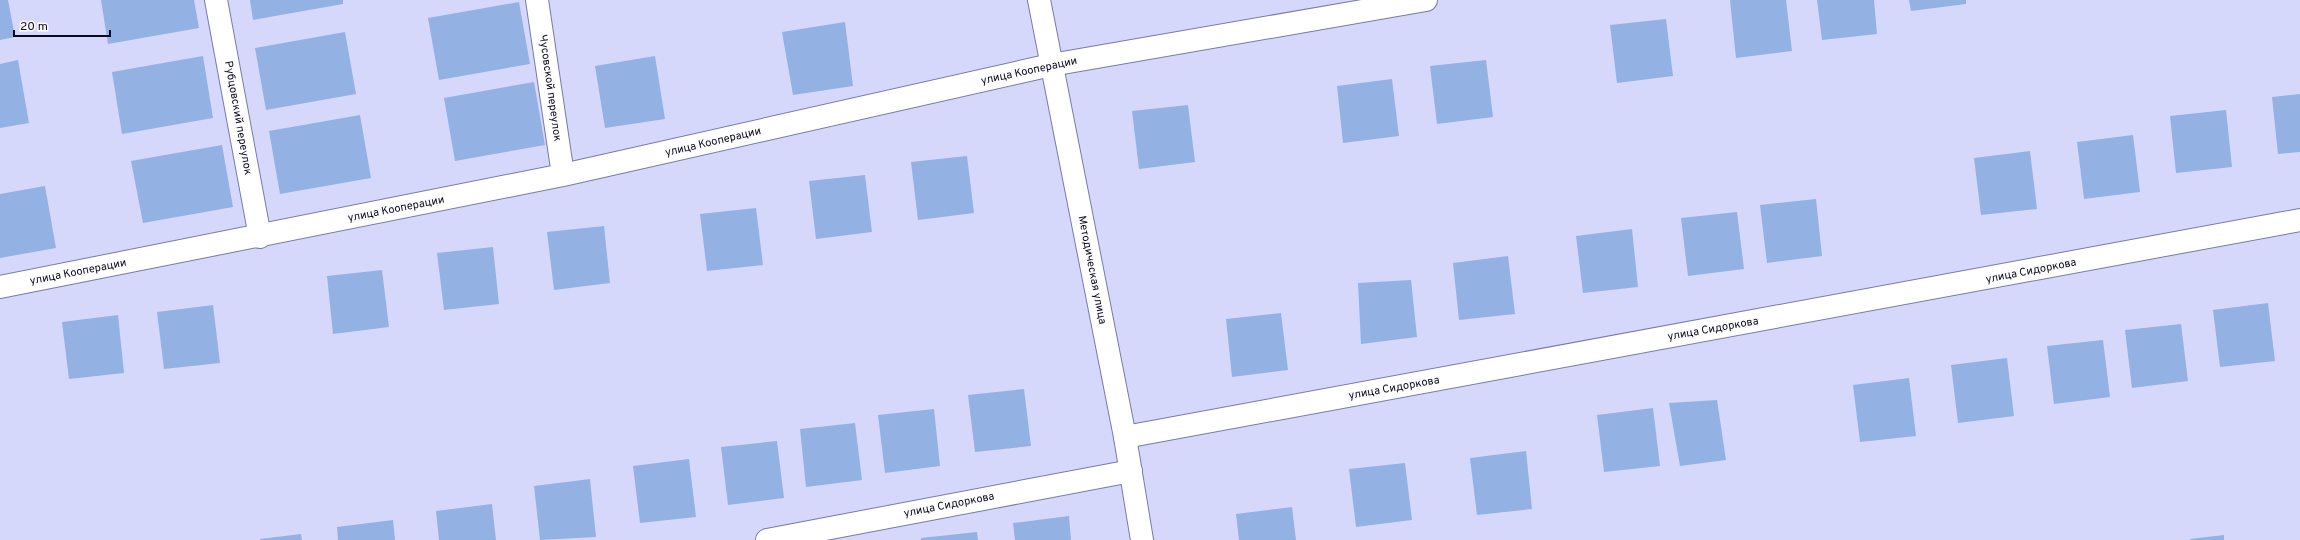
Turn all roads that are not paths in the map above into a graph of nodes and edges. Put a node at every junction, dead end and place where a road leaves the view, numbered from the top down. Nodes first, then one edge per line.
1 (216, 0) edge
2 (538, 0) edge
3 (1040, 0) edge
4 (1426, 0) edge
5 (1051, 65) junction
6 (563, 175) junction
7 (2300, 220) edge
8 (260, 236) junction
9 (0, 287) edge
10 (1125, 437) junction
11 (1131, 471) junction
12 (767, 540) edge
13 (1142, 540) edge

1 - 8 street, Рубцовский переулок
2 - 6 street, Чусовской переулок
3 - 5 street, Методическая улица
4 - 5 street, улица Кооперации
5 - 6 street, улица Кооперации
5 - 10 street, Методическая улица
6 - 8 street, улица Кооперации
7 - 10 street, улица Сидоркова
8 - 9 street, улица Кооперации
10 - 11 street, Методическая улица
11 - 12 street, улица Сидоркова
11 - 13 street, Методическая улица

